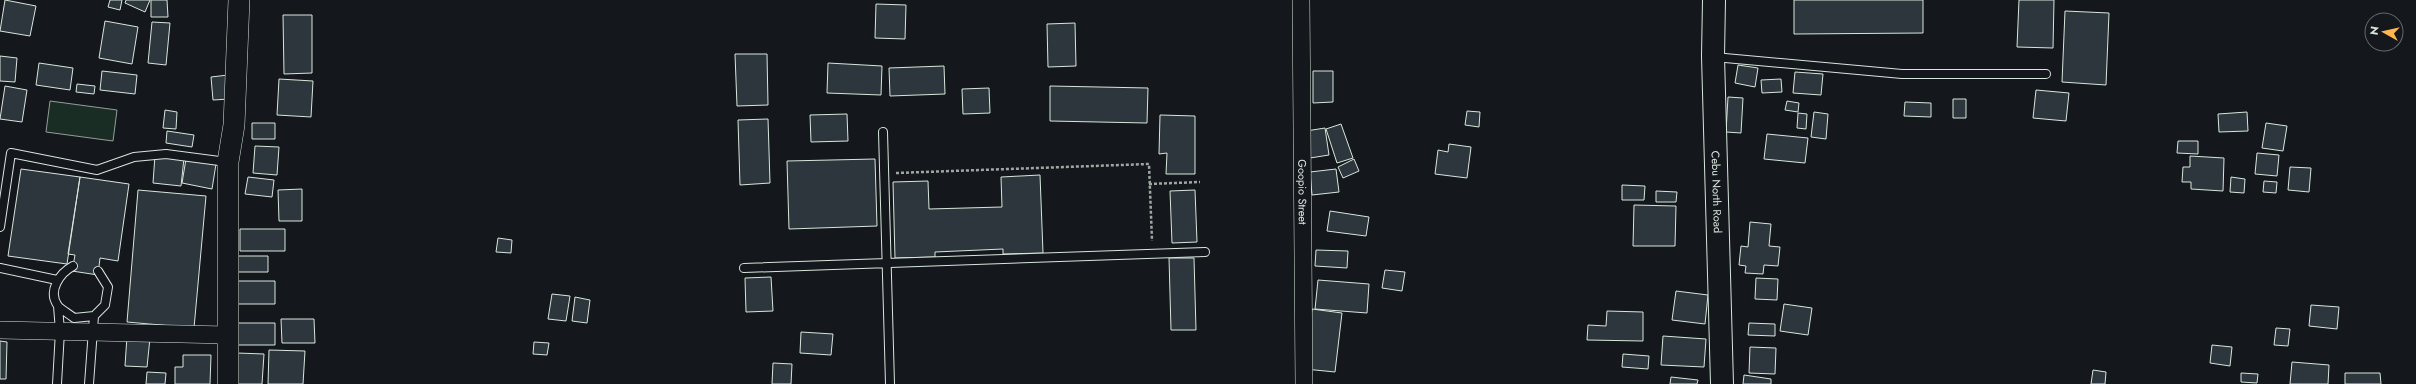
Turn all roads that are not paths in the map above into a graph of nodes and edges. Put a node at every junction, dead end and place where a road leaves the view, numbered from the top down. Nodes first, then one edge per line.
1 (239, 0) edge
2 (1301, 0) edge
3 (1714, 0) edge
4 (1713, 56) junction
5 (2046, 74) dead end
6 (883, 132) dead end
7 (228, 162) junction
8 (0, 227) edge
9 (1205, 252) dead end
10 (886, 263) junction
11 (73, 266) dead end
12 (0, 268) edge
13 (744, 268) dead end
14 (98, 271) dead end
15 (57, 280) junction
16 (58, 306) junction
17 (93, 324) junction
18 (0, 330) edge
19 (60, 331) junction
20 (227, 335) junction
21 (57, 384) edge
22 (89, 384) edge
23 (228, 384) edge
24 (890, 384) edge
25 (1304, 384) edge
26 (1722, 384) edge

1 - 7 street
2 - 25 street, Goopio Street
3 - 4 highway, Cebu North Road
4 - 5 lane
4 - 26 highway, Cebu North Road
6 - 10 lane
7 - 8 lane
7 - 20 street
9 - 10 lane
10 - 13 lane
10 - 24 lane
11 - 15 lane
12 - 15 lane
14 - 17 lane
15 - 16 lane
16 - 17 lane
16 - 19 lane
17 - 19 street
17 - 20 street
17 - 22 lane
18 - 19 street
19 - 21 lane
20 - 23 street

